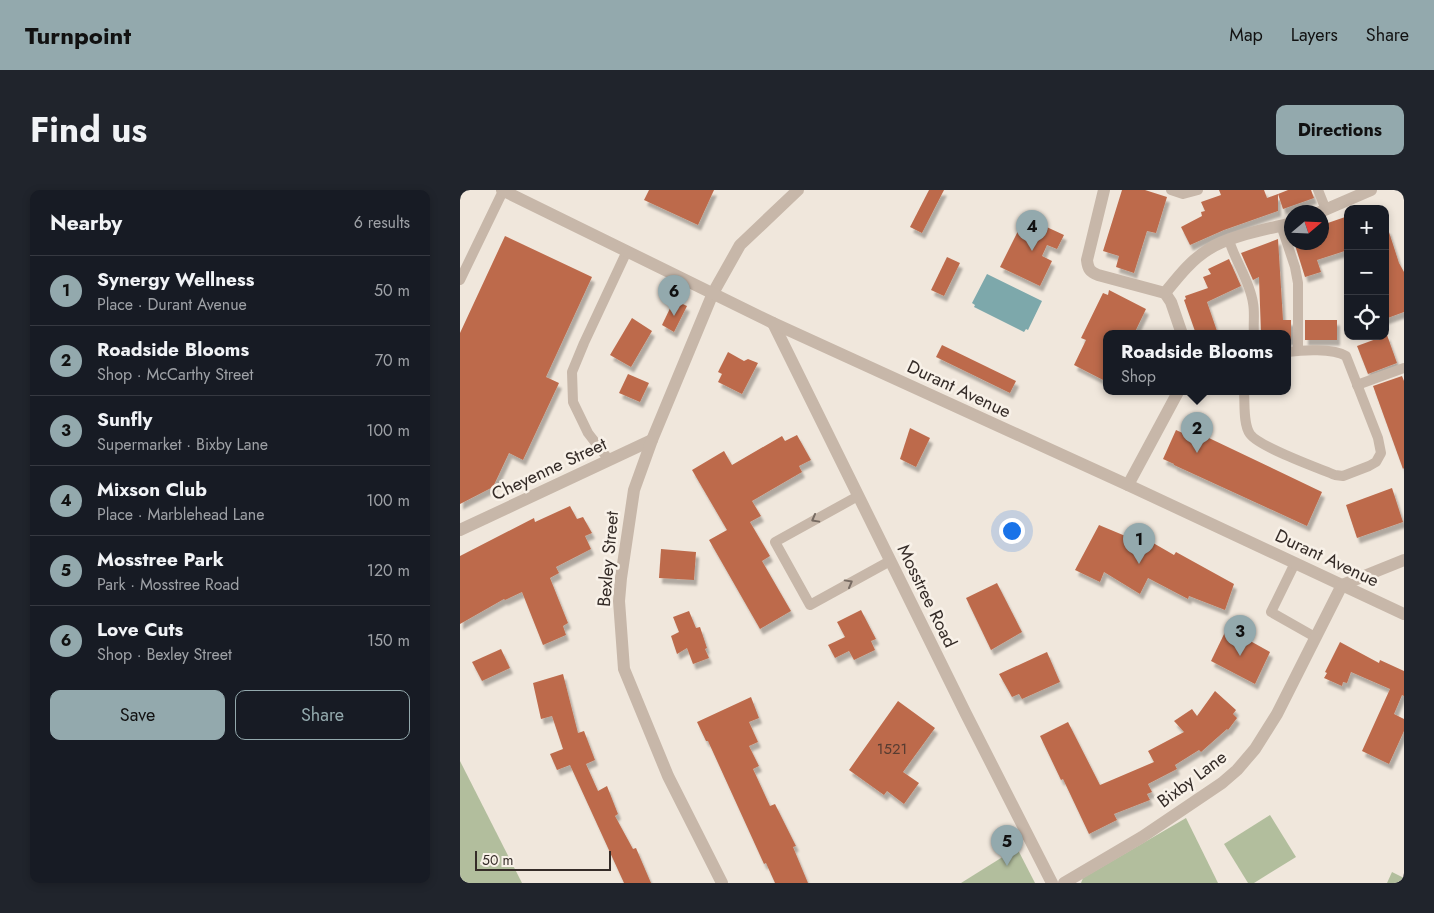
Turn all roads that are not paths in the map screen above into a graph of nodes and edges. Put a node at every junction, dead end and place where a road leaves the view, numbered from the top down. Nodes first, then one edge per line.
1 (502, 190) edge
2 (798, 190) edge
3 (1104, 190) edge
4 (1171, 190) edge
5 (1198, 190) edge
6 (1318, 190) edge
7 (1371, 190) edge
8 (1322, 205) edge
9 (1329, 208) edge
10 (1284, 225) edge
11 (1229, 240) junction
12 (1291, 250) edge
13 (627, 252) junction
14 (460, 280) edge
15 (713, 293) junction
16 (1164, 293) junction
17 (773, 323) junction
18 (1181, 330) edge
19 (1254, 330) edge
20 (1298, 350) junction
21 (1291, 351) edge
22 (1404, 368) edge
23 (1356, 385) junction
24 (1176, 395) edge
25 (1244, 395) edge
26 (652, 440) junction
27 (609, 460) junction
28 (1128, 485) junction
29 (858, 496) junction
30 (460, 530) edge
31 (1404, 560) edge
32 (890, 561) junction
33 (1295, 563) junction
34 (1342, 585) junction
35 (1404, 614) edge
36 (1315, 637) junction
37 (722, 883) edge
38 (1052, 883) edge
39 (1064, 883) edge

1 - 13 street, Durant Avenue
1 - 14 lane
2 - 15 street, Bexley Street
3 - 16 street
4 - 5 lane
6 - 8 lane
7 - 9 street
10 - 11 street
11 - 16 street
11 - 19 lane
12 - 20 lane
13 - 15 street, Durant Avenue
13 - 27 lane
15 - 17 street, Durant Avenue
15 - 26 street, Bexley Street
16 - 18 street
17 - 28 street, Durant Avenue
17 - 29 street, Mosstree Road
20 - 21 lane
20 - 23 lane
22 - 23 lane
23 - 25 lane
24 - 28 street
26 - 27 street, Cheyenne Street
26 - 37 street, Bexley Street
27 - 30 street, Cheyenne Street
28 - 33 street, Durant Avenue
29 - 32 street, Mosstree Road
29 -> 32 lane
31 - 34 street
32 - 38 street, Mosstree Road
33 - 34 street, Durant Avenue
33 - 36 lane
34 - 35 street, Durant Avenue
34 - 36 street, Bixby Lane
36 - 39 street, Bixby Lane

